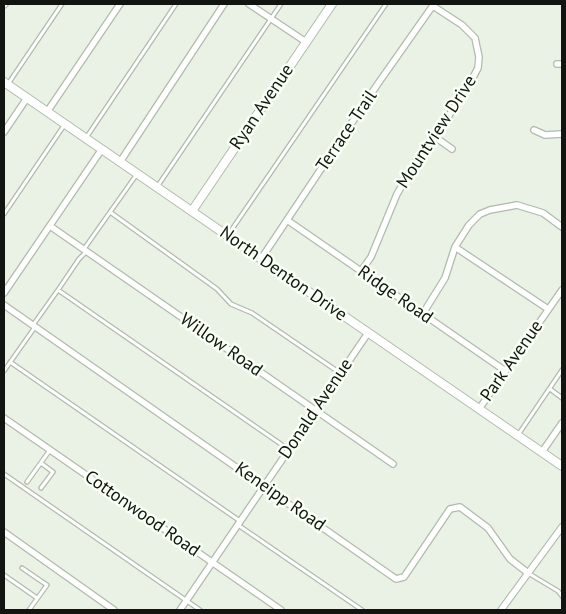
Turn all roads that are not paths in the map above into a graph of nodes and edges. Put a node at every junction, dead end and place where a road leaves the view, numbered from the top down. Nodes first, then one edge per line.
1 (62, 4) edge
2 (120, 4) edge
3 (176, 4) edge
4 (224, 4) edge
5 (249, 4) edge
6 (281, 4) edge
7 (332, 4) edge
8 (386, 4) edge
9 (434, 5) edge
10 (271, 19) junction
11 (306, 42) junction
12 (5, 83) edge
13 (27, 98) junction
14 (47, 112) junction
15 (65, 124) junction
16 (534, 130) dead end
17 (4, 132) edge
18 (562, 134) edge
19 (435, 137) junction
20 (85, 138) junction
21 (452, 149) dead end
22 (102, 150) junction
23 (120, 162) junction
24 (137, 174) junction
25 (157, 187) junction
26 (192, 211) junction
27 (110, 212) junction
28 (4, 214) edge
29 (286, 220) junction
30 (50, 226) junction
31 (562, 227) edge
32 (228, 236) junction
33 (454, 247) junction
34 (86, 250) junction
35 (261, 259) junction
36 (361, 271) junction
37 (58, 290) junction
38 (562, 290) edge
39 (4, 293) edge
40 (4, 304) edge
41 (548, 309) junction
42 (422, 315) junction
43 (34, 326) junction
44 (368, 333) junction
45 (10, 362) junction
46 (504, 370) junction
47 (562, 370) edge
48 (4, 371) edge
49 (341, 373) junction
50 (550, 389) junction
51 (562, 398) edge
52 (479, 408) junction
53 (316, 410) junction
54 (4, 418) edge
55 (562, 423) edge
56 (518, 435) junction
57 (289, 449) junction
58 (50, 450) junction
59 (542, 452) junction
60 (41, 464) junction
61 (393, 464) dead end
62 (562, 466) edge
63 (4, 474) edge
64 (27, 482) dead end
65 (264, 486) junction
66 (41, 488) dead end
67 (239, 523) junction
68 (562, 527) edge
69 (4, 532) edge
70 (212, 562) junction
71 (22, 568) dead end
72 (528, 573) junction
73 (4, 575) edge
74 (562, 596) edge
75 (37, 598) junction
76 (186, 602) junction
77 (29, 610) edge
78 (114, 610) edge
79 (180, 610) edge
80 (200, 610) edge
81 (281, 610) edge
82 (362, 610) edge
83 (501, 610) edge

1 - 12 lane
2 - 14 street
3 - 20 lane
4 - 23 street
5 - 10 street
6 - 10 lane
7 - 11 street, Ryan Avenue
8 - 32 lane
9 - 19 street, Mountview Drive
9 - 29 street, Terrace Trail
10 - 11 street
10 - 25 lane
11 - 26 street, Ryan Avenue
12 - 13 street, North Denton Drive
13 - 14 street, North Denton Drive
13 - 17 street
14 - 15 street, North Denton Drive
15 - 20 street, North Denton Drive
15 - 28 lane
16 - 18 street
19 - 21 street
19 - 36 street, Mountview Drive
20 - 22 street, North Denton Drive
22 - 23 street, North Denton Drive
22 - 30 street
23 - 24 street, North Denton Drive
24 - 25 street, North Denton Drive
24 - 27 lane
25 - 26 street, North Denton Drive
26 - 32 street, North Denton Drive
27 - 34 lane
27 - 49 lane
29 - 35 street, Terrace Trail
29 - 36 street, Ridge Road
30 - 34 street, Willow Road
30 - 39 street
31 - 33 street
32 - 35 street, North Denton Drive
33 - 41 street
33 - 42 street
34 - 37 lane
34 - 53 street, Willow Road
35 - 44 street, North Denton Drive
36 - 42 street, Ridge Road
37 - 43 lane
37 - 57 lane
38 - 41 street, Park Avenue
40 - 43 street, Keneipp Road
41 - 46 street, Park Avenue
42 - 46 street, Ridge Road
43 - 45 lane
43 - 65 street, Keneipp Road
44 - 49 street, Donald Avenue
44 - 52 street, North Denton Drive
45 - 48 lane
45 - 67 lane
46 - 52 street, Park Avenue
47 - 50 lane
49 - 53 street, Donald Avenue
50 - 51 lane
50 - 56 lane
52 - 56 street, North Denton Drive
53 - 57 street, Donald Avenue
53 - 61 street, Willow Road
54 - 58 street, Cottonwood Road
55 - 59 street
56 - 59 street, North Denton Drive
57 - 65 street, Donald Avenue
58 - 60 lane
58 - 70 street, Cottonwood Road
59 - 62 street, North Denton Drive
60 - 64 lane
60 - 66 lane
63 - 76 lane
65 - 67 street, Donald Avenue
65 - 72 street, Keneipp Road
67 - 70 street, Donald Avenue
67 - 82 lane
68 - 72 street
69 - 78 street
70 - 76 street, Donald Avenue
70 - 81 street, Cottonwood Road
71 - 75 lane
72 - 74 lane
72 - 83 street
73 - 75 lane
75 - 77 lane
76 - 79 street, Donald Avenue
76 - 80 lane

